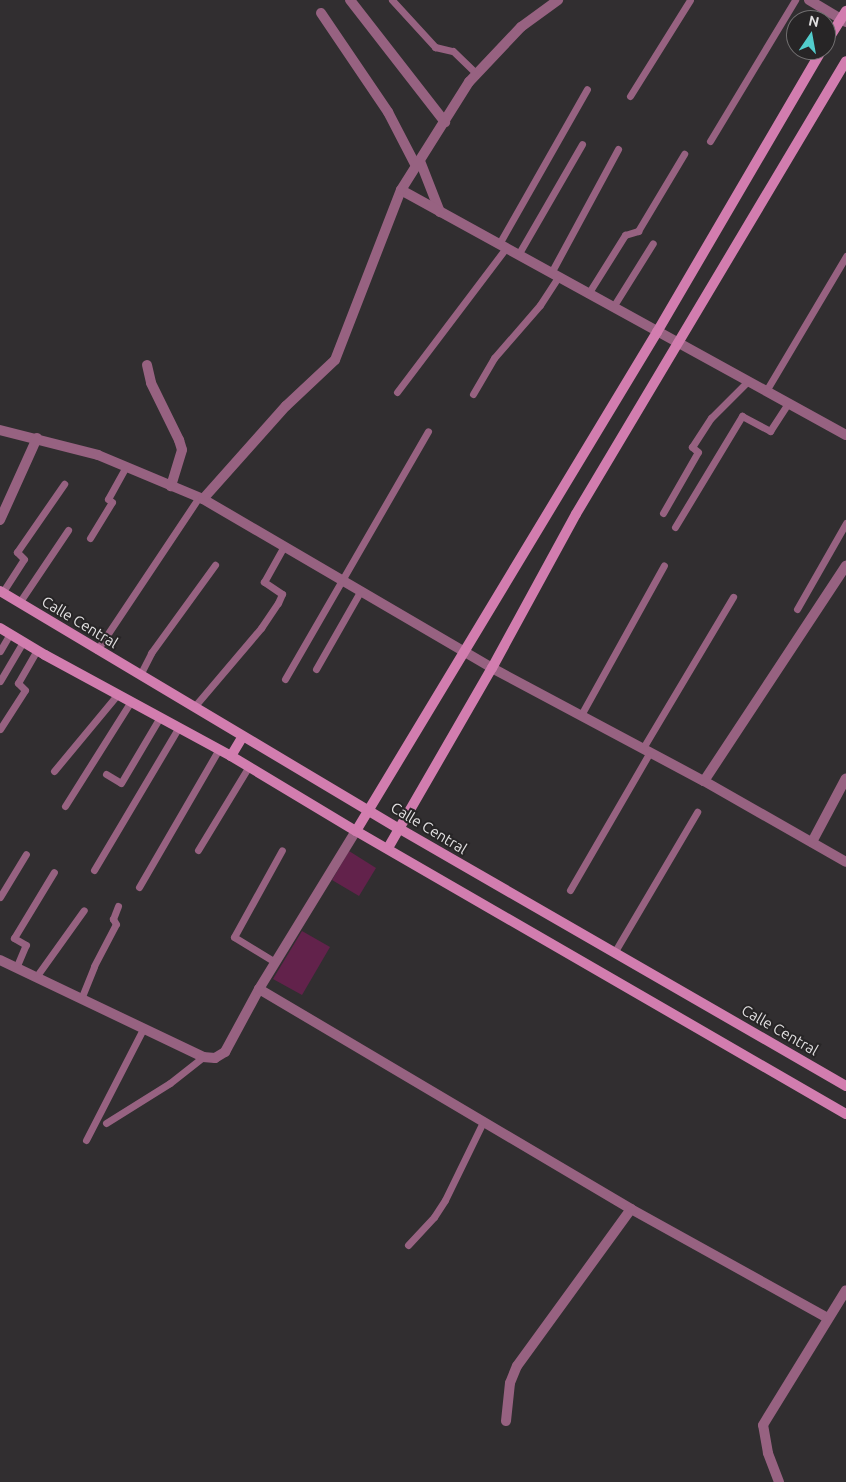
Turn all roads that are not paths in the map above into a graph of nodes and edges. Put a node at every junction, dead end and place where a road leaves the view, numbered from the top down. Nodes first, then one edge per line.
1 (350, 0) edge
2 (392, 0) edge
3 (558, 0) edge
4 (690, 0) edge
5 (794, 0) edge
6 (809, 0) edge
7 (846, 11) edge
8 (321, 13) dead end
9 (843, 21) edge
10 (816, 60) edge
11 (846, 61) edge
12 (477, 74) junction
13 (587, 89) dead end
14 (630, 96) dead end
15 (445, 122) junction
16 (710, 141) dead end
17 (582, 144) dead end
18 (618, 149) dead end
19 (684, 154) dead end
20 (418, 163) junction
21 (401, 190) junction
22 (440, 212) junction
23 (653, 243) dead end
24 (502, 246) junction
25 (518, 255) junction
26 (846, 256) edge
27 (555, 275) junction
28 (588, 294) junction
29 (613, 307) junction
30 (657, 332) junction
31 (677, 342) junction
32 (147, 365) dead end
33 (748, 381) junction
34 (766, 391) junction
35 (397, 392) dead end
36 (473, 394) dead end
37 (788, 403) junction
38 (0, 430) edge
39 (428, 431) dead end
40 (846, 435) edge
41 (37, 438) junction
42 (126, 467) junction
43 (64, 484) dead end
44 (171, 486) junction
45 (201, 498) junction
46 (663, 514) dead end
47 (0, 520) edge
48 (846, 523) edge
49 (675, 527) dead end
50 (68, 530) dead end
51 (90, 538) dead end
52 (284, 546) junction
53 (215, 565) dead end
54 (664, 565) dead end
55 (846, 566) edge
56 (342, 580) junction
57 (361, 590) junction
58 (1, 592) edge
59 (733, 597) dead end
60 (19, 603) junction
61 (797, 609) dead end
62 (0, 628) edge
63 (10, 634) junction
64 (23, 642) junction
65 (36, 650) junction
66 (97, 650) junction
67 (0, 651) edge
68 (466, 652) junction
69 (492, 668) junction
70 (316, 669) dead end
71 (140, 675) junction
72 (285, 679) dead end
73 (0, 681) edge
74 (118, 694) junction
75 (131, 701) junction
76 (194, 707) junction
77 (581, 715) junction
78 (160, 717) junction
79 (179, 727) junction
80 (0, 730) edge
81 (243, 736) junction
82 (219, 749) junction
83 (647, 750) junction
84 (232, 756) junction
85 (249, 766) junction
86 (54, 771) dead end
87 (106, 774) dead end
88 (846, 778) edge
89 (704, 781) junction
90 (65, 806) dead end
91 (370, 810) junction
92 (697, 812) dead end
93 (400, 829) junction
94 (356, 831) junction
95 (812, 842) junction
96 (388, 848) junction
97 (198, 850) dead end
98 (282, 850) dead end
99 (26, 854) dead end
100 (846, 862) edge
101 (94, 870) dead end
102 (54, 872) dead end
103 (139, 887) dead end
104 (570, 890) dead end
105 (0, 898) edge
106 (118, 906) dead end
107 (84, 910) dead end
108 (614, 952) junction
109 (0, 960) edge
110 (275, 962) junction
111 (16, 968) junction
112 (36, 977) junction
113 (259, 989) junction
114 (81, 999) junction
115 (143, 1029) junction
116 (203, 1057) junction
117 (846, 1086) edge
118 (846, 1114) edge
119 (483, 1122) junction
120 (106, 1123) dead end
121 (86, 1140) dead end
122 (631, 1209) junction
123 (408, 1245) dead end
124 (846, 1292) edge
125 (828, 1318) junction
126 (506, 1421) dead end
127 (780, 1482) edge

1 - 15 street
2 - 12 lane
3 - 12 street
4 - 14 lane
5 - 16 lane
6 - 9 street
7 - 9 street
8 - 20 street
10 - 30 street
11 - 31 street
12 - 15 street
13 - 24 lane
15 - 20 street
17 - 25 lane
18 - 27 lane
19 - 28 lane
20 - 21 street
20 - 22 street
21 - 22 street
21 - 45 street
22 - 24 street
23 - 29 lane
24 - 25 street
24 - 35 lane
25 - 27 street
26 - 34 lane
27 - 28 street
27 - 36 lane
28 - 29 street
29 - 30 street
30 - 31 street
30 - 68 street
31 - 33 street
31 - 69 street
32 - 44 street
33 - 34 street
33 - 46 lane
34 - 37 street
37 - 40 street
37 - 49 lane
38 - 41 street
39 - 56 lane
41 - 42 street
41 - 47 street
42 - 44 street
42 - 51 lane
43 - 58 lane
44 - 45 street
45 - 52 street
45 - 66 lane
48 - 61 lane
50 - 60 lane
52 - 56 street
52 - 76 lane
53 - 71 lane
54 - 77 lane
55 - 89 street
56 - 57 street
56 - 72 lane
57 - 68 street
57 - 70 lane
58 - 60 street, Calle Central
59 - 83 lane
60 - 66 street, Calle Central
62 - 63 street
63 - 64 street
63 - 67 lane
64 - 65 street
64 - 73 lane
65 - 74 street
65 - 80 lane
66 - 71 street, Calle Central
68 - 69 street
68 - 91 street
69 - 77 street
69 - 93 street
71 - 76 street, Calle Central
74 - 75 street
74 - 86 lane
75 - 78 street
75 - 90 lane
76 - 81 street, Calle Central
77 - 83 street
78 - 79 street
78 - 87 lane
79 - 82 street
79 - 101 lane
81 - 84 street
81 - 91 street, Calle Central
82 - 84 street
82 - 103 lane
83 - 89 street
83 - 104 lane
84 - 85 street
85 - 94 street
85 - 97 lane
88 - 95 street
89 - 95 street
91 - 93 street, Calle Central
91 - 94 street
92 - 108 lane
93 - 96 street
93 - 108 street, Calle Central
94 - 96 street
94 - 110 street
95 - 100 street
96 - 118 street
98 - 110 lane
99 - 105 lane
102 - 111 lane
106 - 114 lane
107 - 112 lane
108 - 117 street, Calle Central
109 - 111 street
110 - 113 street
111 - 112 street
112 - 114 street
113 - 116 street
113 - 119 street
114 - 115 street
115 - 116 street
115 - 121 lane
116 - 120 lane
119 - 122 street
119 - 123 lane
122 - 125 street
122 - 126 street
124 - 125 street
125 - 127 street

